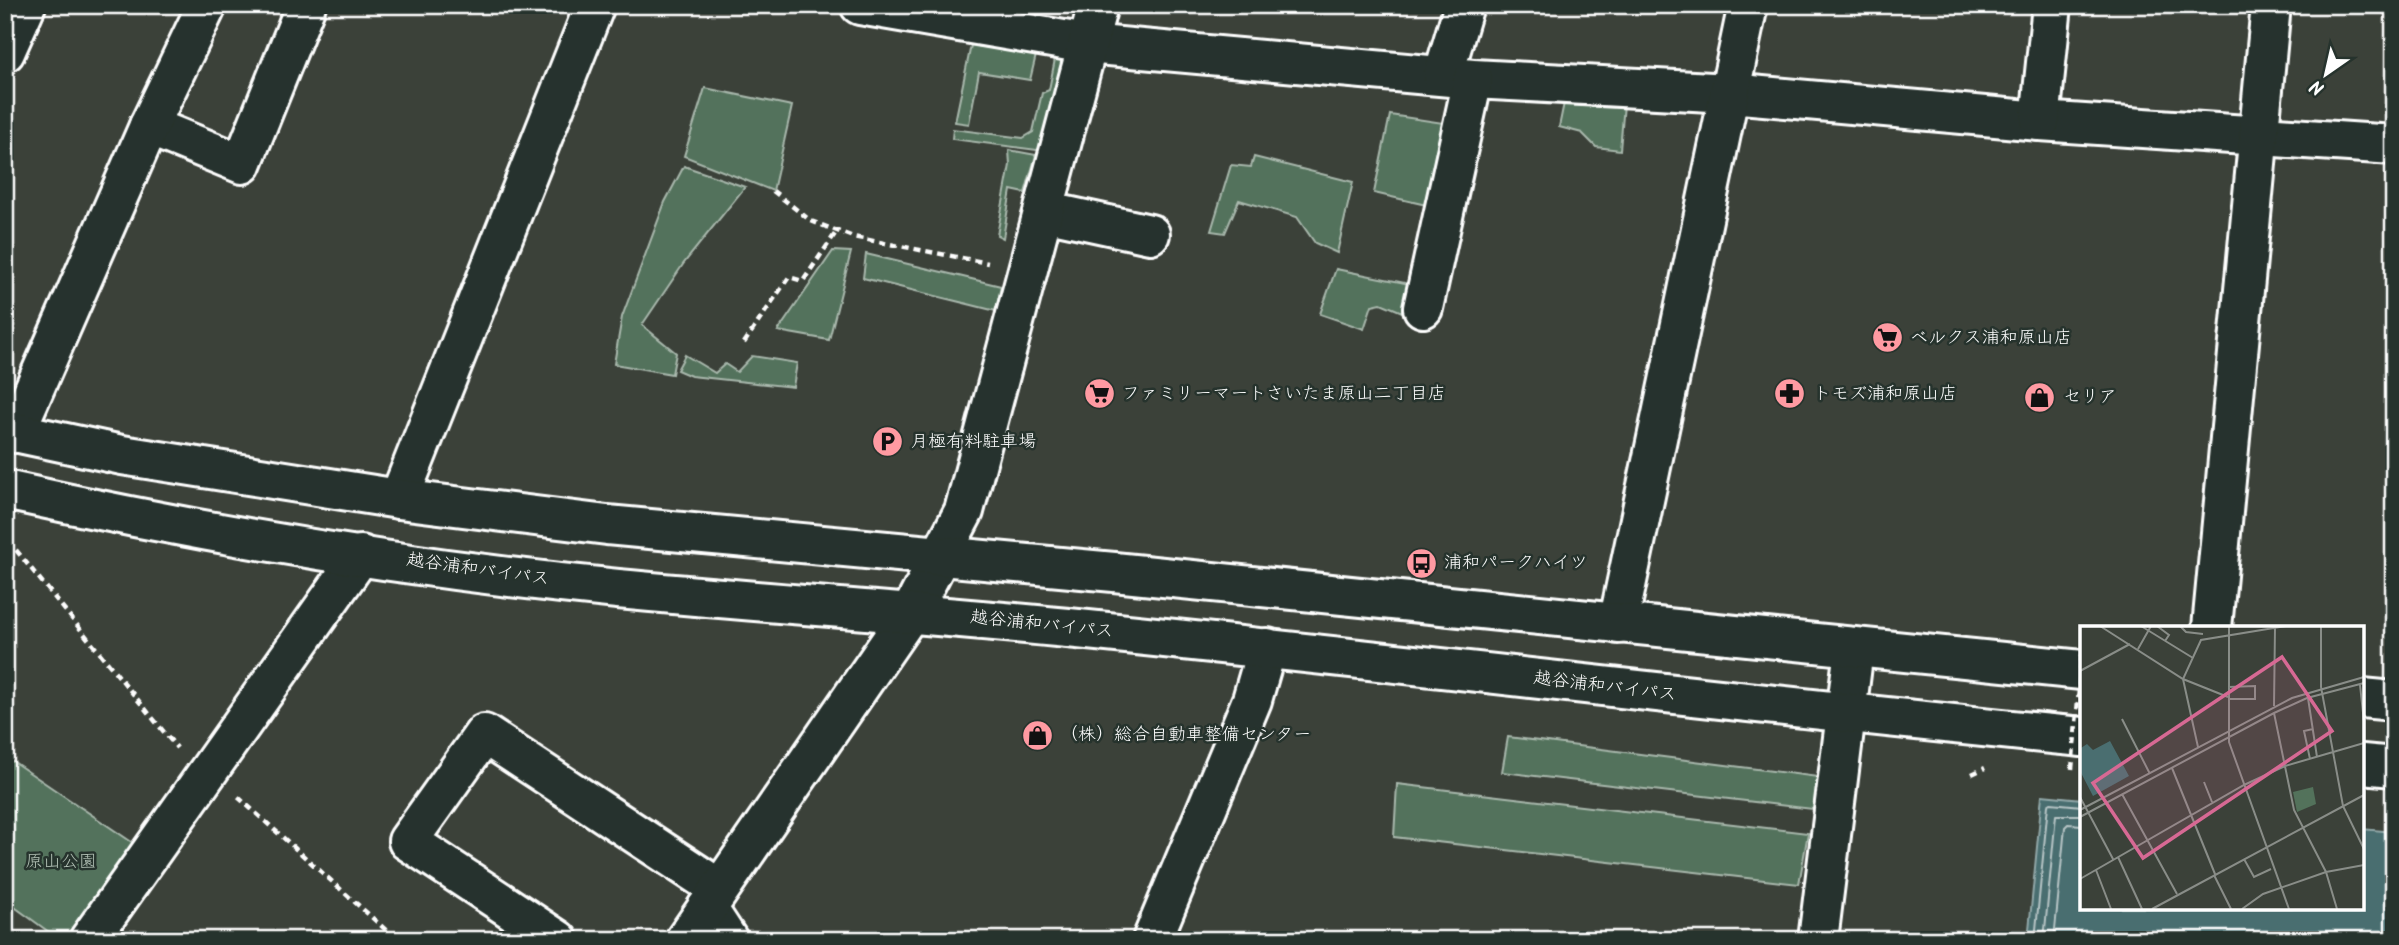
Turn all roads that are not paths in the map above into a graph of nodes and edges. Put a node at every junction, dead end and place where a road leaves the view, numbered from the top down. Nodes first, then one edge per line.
1 (26, 5) edge
2 (207, 5) edge
3 (306, 5) edge
4 (595, 5) edge
5 (859, 5) edge
6 (1098, 5) edge
7 (1464, 5) edge
8 (1748, 5) edge
9 (2052, 5) edge
10 (2271, 5) edge
11 (1087, 44) junction
12 (5, 52) edge
13 (1458, 77) junction
14 (1730, 93) junction
15 (2040, 121) junction
16 (149, 126) junction
17 (2259, 136) junction
18 (2394, 145) edge
19 (1044, 211) junction
20 (1150, 234) dead end
21 (1423, 309) dead end
22 (10, 431) edge
23 (5, 490) edge
24 (399, 499) junction
25 (361, 555) junction
26 (941, 557) junction
27 (911, 612) junction
28 (1618, 624) junction
29 (2212, 626) edge
30 (1267, 648) junction
31 (1854, 649) junction
32 (2080, 670) edge
33 (2364, 698) edge
34 (2394, 701) edge
35 (1847, 715) junction
36 (2077, 753) edge
37 (2364, 764) edge
38 (2394, 767) edge
39 (713, 898) junction
40 (89, 940) edge
41 (558, 940) edge
42 (685, 940) edge
43 (728, 940) edge
44 (1152, 940) edge
45 (1818, 940) edge

1 - 12 main road
2 - 16 main road
3 - 16 main road
4 - 24 main road
5 - 11 main road
6 - 11 main road
7 - 13 main road
8 - 14 main road
9 - 15 main road
10 - 17 main road
11 - 13 main road
11 - 19 main road
13 - 14 main road
13 - 21 main road
14 - 15 main road
14 - 28 main road
15 - 17 main road
16 - 22 main road
17 - 18 main road
17 - 29 main road
19 - 20 main road
19 - 26 main road
22 - 24 main road
23 - 25 main road, 越谷浦和バイパス
24 - 26 main road
25 - 27 main road, 越谷浦和バイパス
25 - 40 main road
26 - 27 main road
26 - 28 main road
27 - 30 main road, 越谷浦和バイパス
27 - 39 main road
28 - 31 main road
30 - 35 main road, 越谷浦和バイパス
30 - 44 main road
31 - 32 main road
31 - 35 main road
33 - 34 main road
35 - 36 main road, 越谷浦和バイパス
35 - 45 main road
37 - 38 main road
39 - 41 main road
39 - 42 main road
39 - 43 main road

